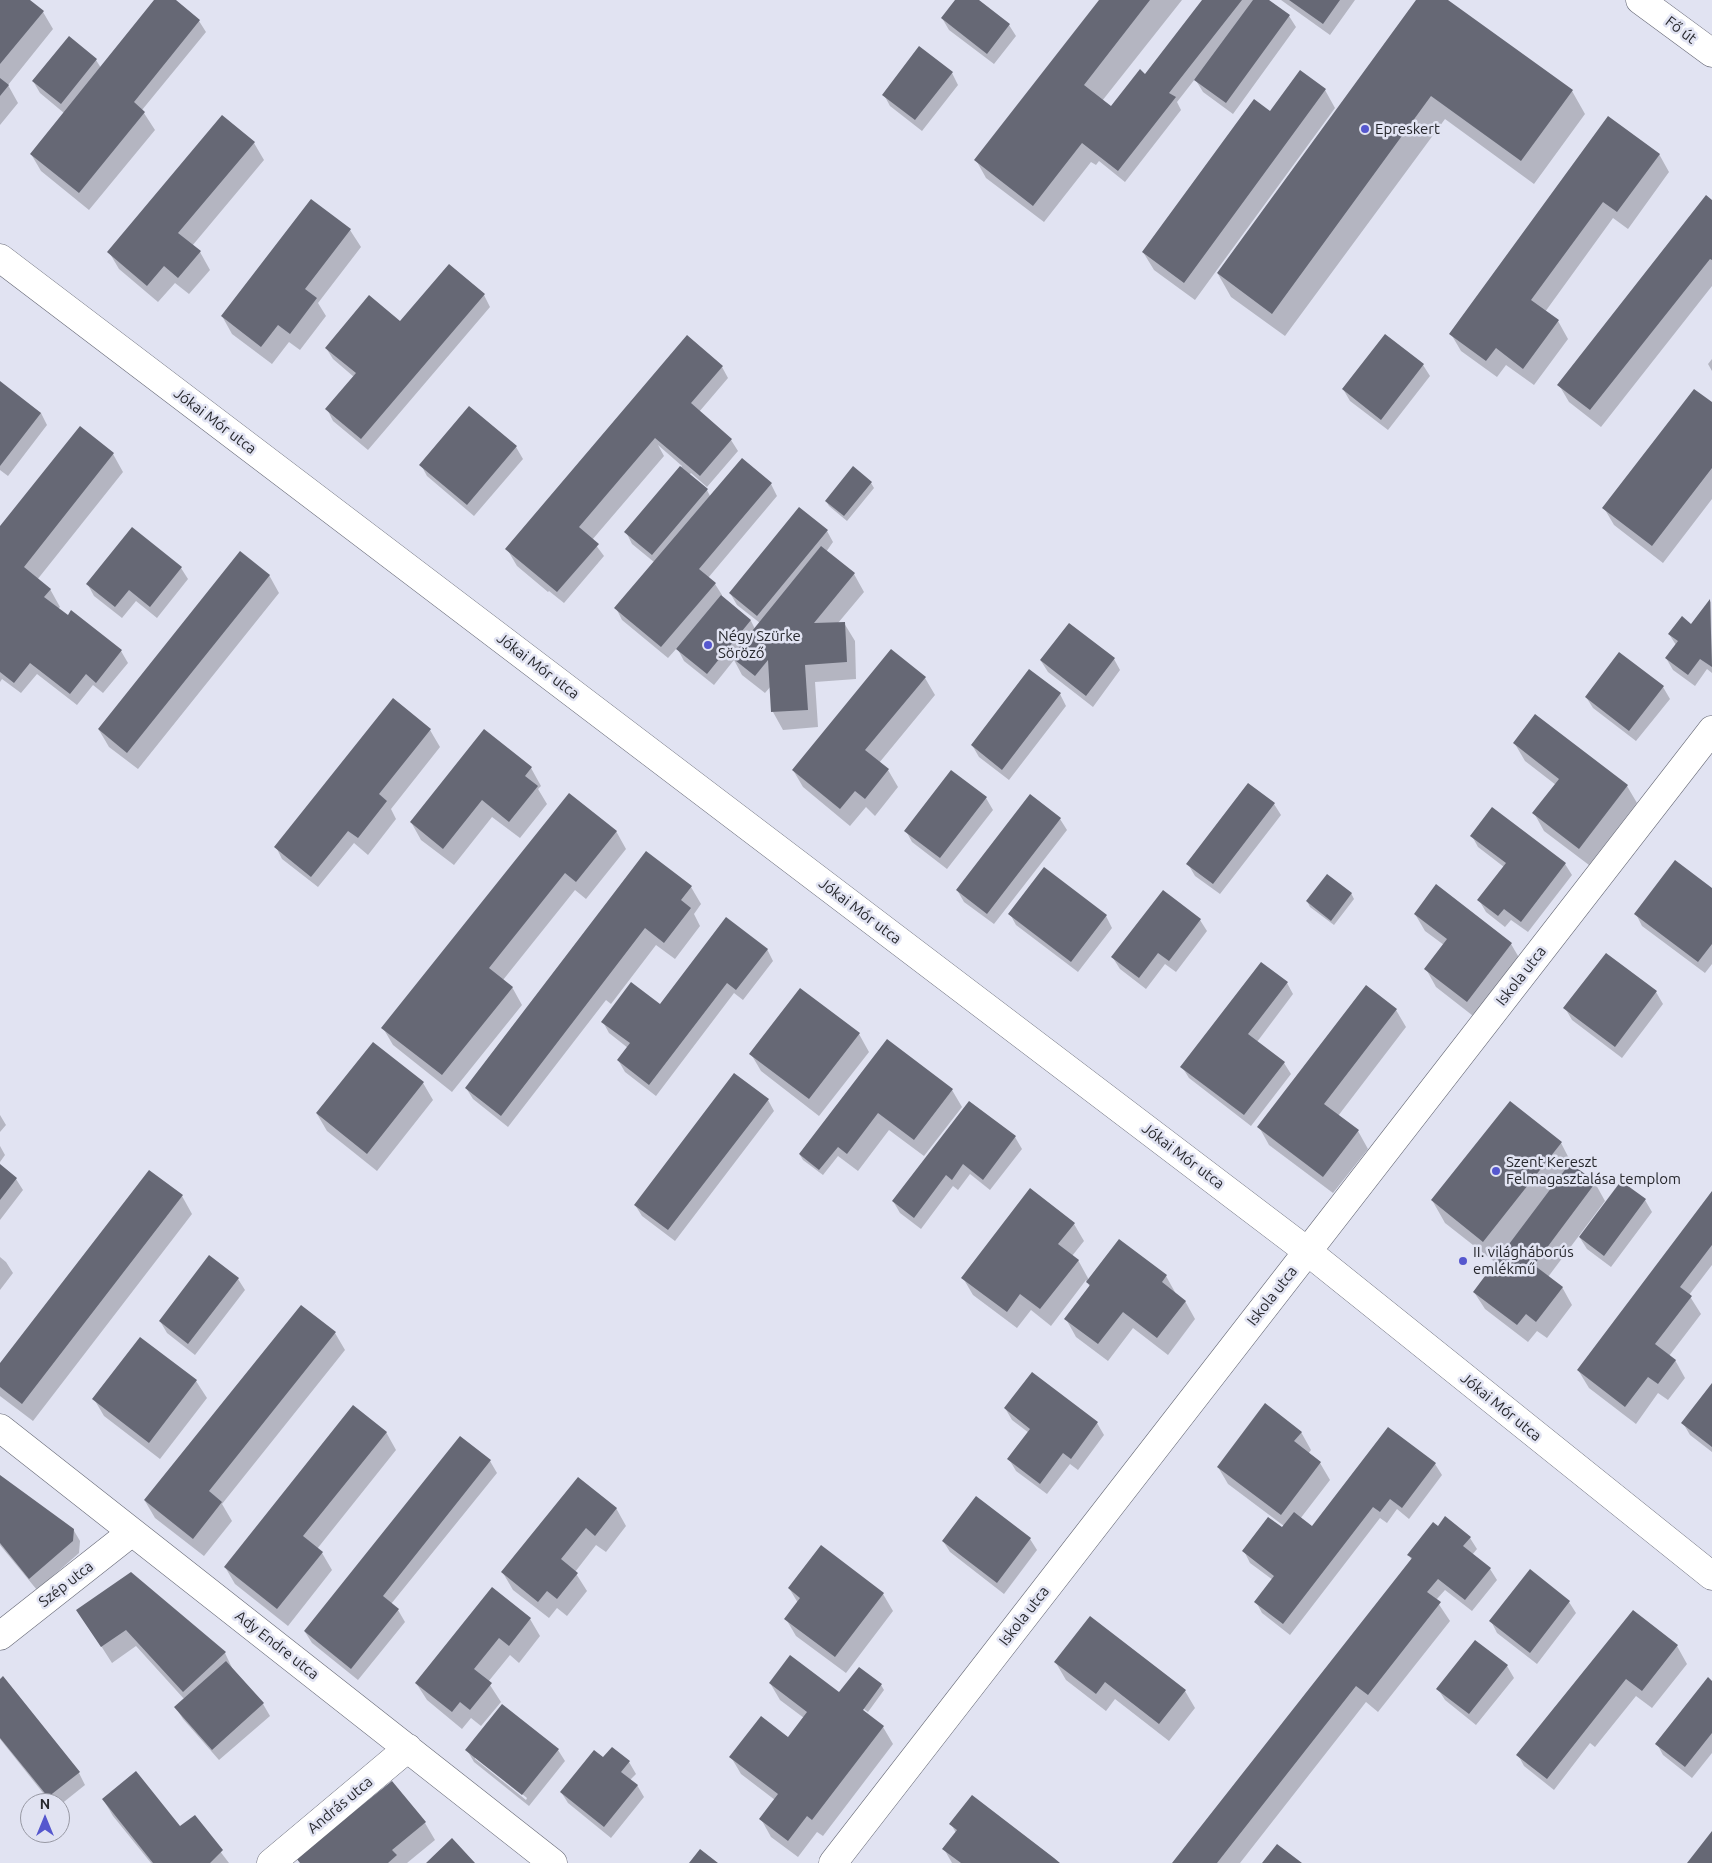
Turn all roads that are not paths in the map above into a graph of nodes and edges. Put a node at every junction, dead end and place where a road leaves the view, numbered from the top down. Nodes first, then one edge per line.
1 (1648, 2) edge
2 (1712, 53) edge
3 (0, 258) edge
4 (1712, 730) edge
5 (1307, 1251) junction
6 (0, 1428) edge
7 (132, 1532) junction
8 (1712, 1576) edge
9 (0, 1636) edge
10 (408, 1748) junction
11 (271, 1863) edge
12 (554, 1863) edge
13 (833, 1863) edge

1 - 2 street, Fő út
3 - 5 street, Jókai Mór utca
4 - 5 street, Iskola utca
5 - 8 street, Jókai Mór utca
5 - 13 street, Iskola utca
6 - 7 street, Ady Endre utca
7 - 9 street, Szép utca
7 - 10 street, Ady Endre utca
10 - 11 street, András utca
10 - 12 street, Ady Endre utca

